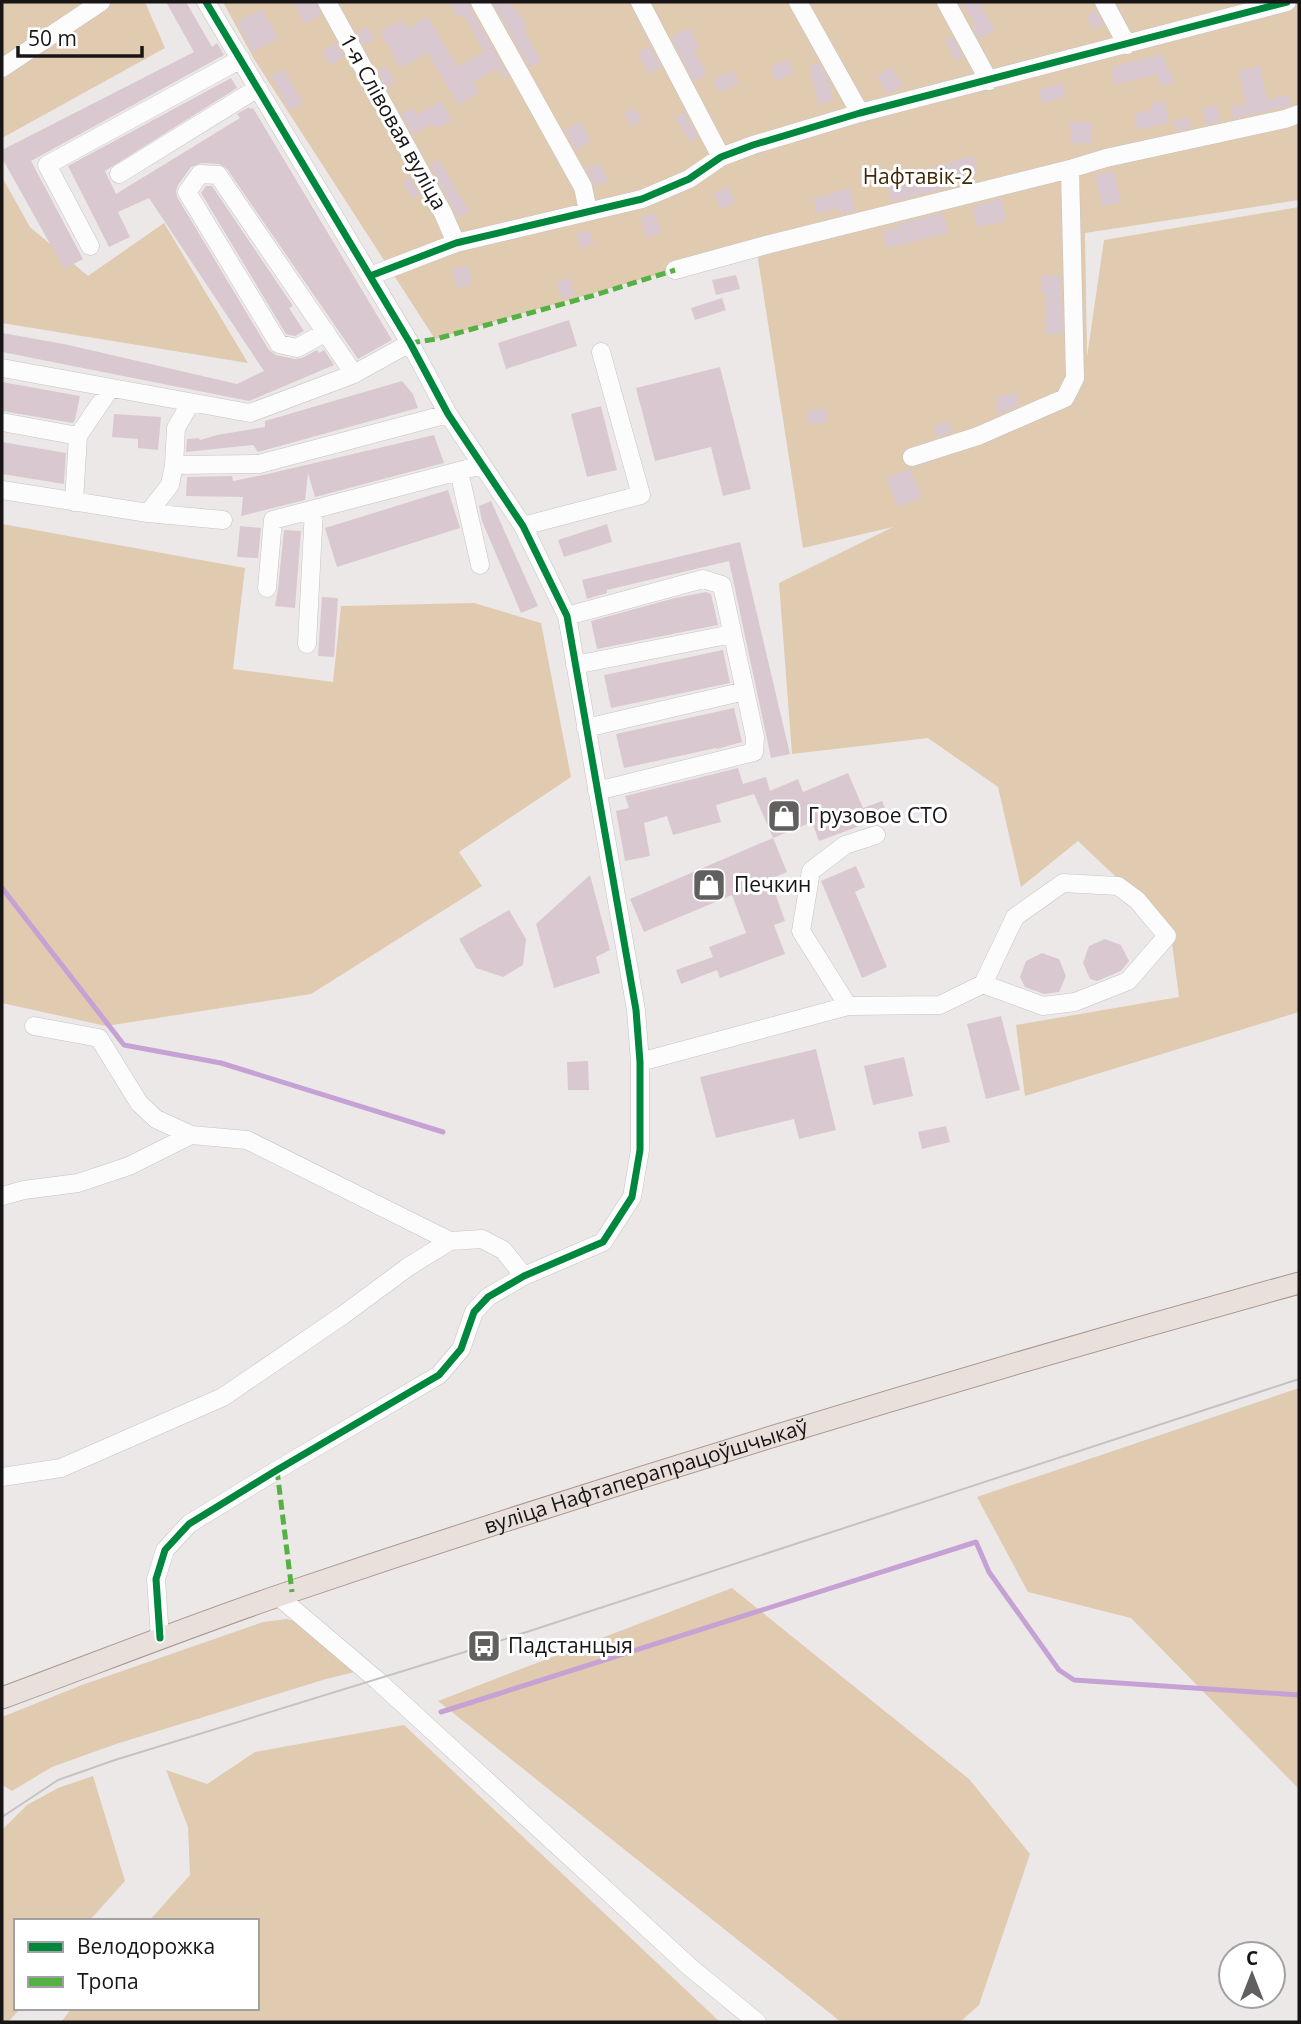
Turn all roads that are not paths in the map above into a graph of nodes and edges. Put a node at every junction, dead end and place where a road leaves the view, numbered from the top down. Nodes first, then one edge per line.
1 (101, 2) edge
2 (206, 2) edge
3 (327, 2) edge
4 (480, 2) edge
5 (640, 2) edge
6 (798, 2) edge
7 (946, 2) edge
8 (1104, 2) edge
9 (1286, 2) edge
10 (1258, 5) edge
11 (78, 8) edge
12 (1127, 45) junction
13 (241, 59) junction
14 (2, 68) edge
15 (989, 81) junction
16 (258, 88) junction
17 (860, 113) junction
18 (1299, 114) edge
19 (721, 157) junction
20 (1070, 169) junction
21 (119, 174) dead end
22 (588, 211) junction
23 (456, 243) junction
24 (90, 246) dead end
25 (675, 270) dead end
26 (370, 276) junction
27 (326, 332) junction
28 (410, 343) junction
29 (601, 352) dead end
30 (2, 368) edge
31 (354, 373) junction
32 (110, 389) junction
33 (190, 404) junction
34 (448, 414) junction
35 (2, 422) edge
36 (78, 436) junction
37 (912, 457) dead end
38 (174, 464) junction
39 (482, 465) junction
40 (459, 471) junction
41 (2, 490) edge
42 (74, 502) junction
43 (314, 509) junction
44 (148, 513) junction
45 (223, 520) dead end
46 (523, 526) junction
47 (480, 565) dead end
48 (267, 588) dead end
49 (567, 616) junction
50 (732, 634) junction
51 (307, 644) dead end
52 (575, 665) junction
53 (745, 691) junction
54 (586, 728) junction
55 (597, 791) junction
56 (876, 835) dead end
57 (983, 985) junction
58 (848, 1006) junction
59 (34, 1026) dead end
60 (640, 1062) junction
61 (191, 1135) junction
62 (2, 1196) edge
63 (450, 1241) junction
64 (524, 1276) junction
65 (1299, 1283) edge
66 (2, 1477) edge
67 (278, 1596) junction
68 (160, 1638) junction
69 (2, 1698) edge
70 (757, 2022) edge

1 - 11 street
2 - 13 street
3 - 23 street, 1-я Слівовая вуліца
4 - 22 street
5 - 19 street
6 - 17 street
7 - 15 street
8 - 12 street
9 - 10 street
10 - 12 street
11 - 14 street
12 - 15 street
13 - 16 street
13 - 24 street
15 - 17 street
16 - 21 street
16 - 26 street
17 - 19 street
18 - 20 street
19 - 22 street
20 - 25 street
20 - 37 street
22 - 23 street
23 - 26 street
26 - 28 street
27 - 27 street
27 - 31 street
28 - 31 street
28 - 34 street
29 - 46 street
30 - 32 street
31 - 33 street
32 - 33 street
32 - 36 street
33 - 38 street
34 - 38 street
34 - 39 street
35 - 36 street
36 - 42 street
38 - 44 street
39 - 40 street
39 - 46 street
40 - 43 street
40 - 47 street
41 - 42 street
42 - 44 street
43 - 48 street
43 - 51 street
44 - 45 street
46 - 49 street
49 - 50 street
49 - 52 street
50 - 52 street
50 - 53 street
52 - 54 street
53 - 54 street
53 - 55 street
54 - 55 street
55 - 60 street
56 - 58 street
57 - 57 street
57 - 58 street
58 - 60 street
59 - 61 street
60 - 64 street
61 - 62 street
61 - 63 street
63 - 64 street
63 - 66 street
64 - 68 street
65 - 67 main road, вуліца Нафтаперапрацоўшчыкаў
67 - 68 main road, вуліца Нафтаперапрацоўшчыкаў
67 - 70 street
68 - 69 main road, вуліца Нафтаперапрацоўшчыкаў

